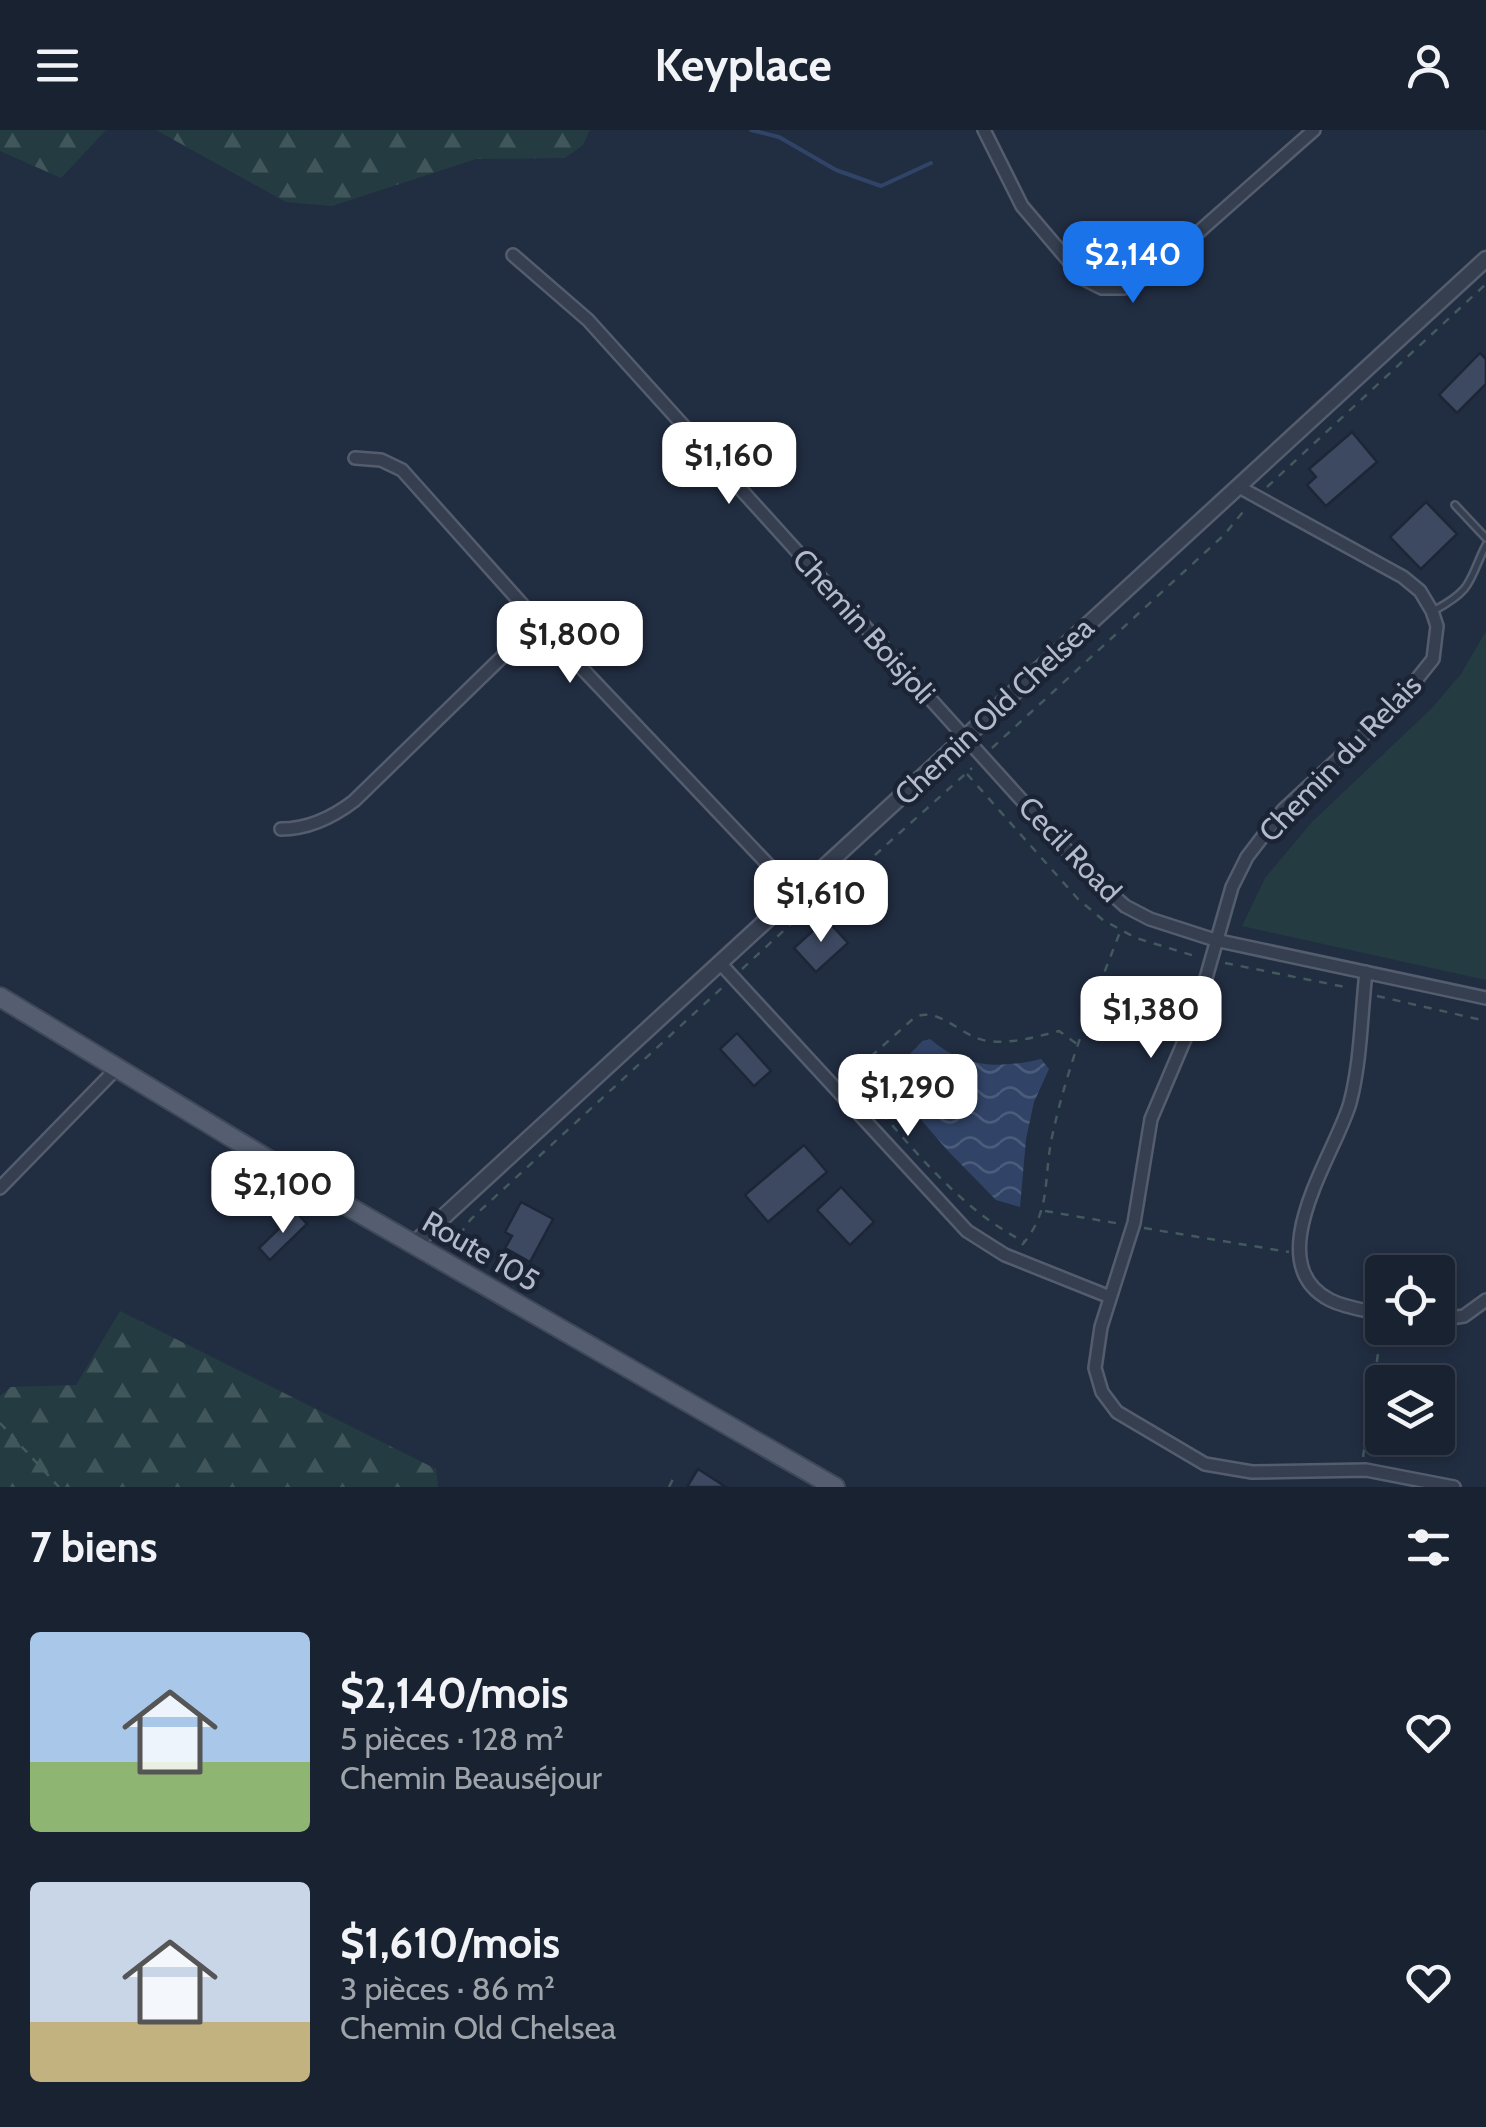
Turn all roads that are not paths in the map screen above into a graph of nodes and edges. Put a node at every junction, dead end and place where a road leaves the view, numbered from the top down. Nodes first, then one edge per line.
1 (984, 130) edge
2 (1314, 130) edge
3 (513, 255) dead end
4 (1486, 260) edge
5 (355, 458) dead end
6 (1240, 487) junction
7 (1454, 504) dead end
8 (1486, 542) edge
9 (1432, 611) junction
10 (538, 622) junction
11 (964, 738) junction
12 (281, 829) dead end
13 (796, 894) junction
14 (1215, 940) junction
15 (720, 964) junction
16 (1366, 972) junction
17 (0, 997) edge
18 (1486, 998) edge
19 (118, 1067) junction
20 (0, 1188) edge
21 (414, 1244) junction
22 (1110, 1298) junction
23 (1486, 1300) edge
24 (1365, 1309) edge
25 (1455, 1317) edge
26 (834, 1487) edge
27 (1454, 1487) edge

1 - 2 street
3 - 11 street, Chemin Boisjoli
4 - 6 street, Chemin Old Chelsea
5 - 10 street
6 - 9 street
6 - 11 street, Chemin Old Chelsea
7 - 8 lane
8 - 9 lane
9 - 14 street, Chemin du Relais
10 - 12 street
10 - 13 street
11 - 13 street, Chemin Old Chelsea
11 - 14 street, Cecil Road
13 - 15 street, Chemin Old Chelsea
14 - 16 street, Cecil Road
14 - 22 street, Chemin du Relais
15 - 21 street, Chemin Old Chelsea
15 - 22 street
16 - 18 street, Cecil Road
16 - 24 street
17 - 19 main road, Route 105
19 - 20 street
19 - 21 main road, Route 105
21 - 26 main road, Route 105
22 - 27 street, Chemin du Relais
23 - 25 street

